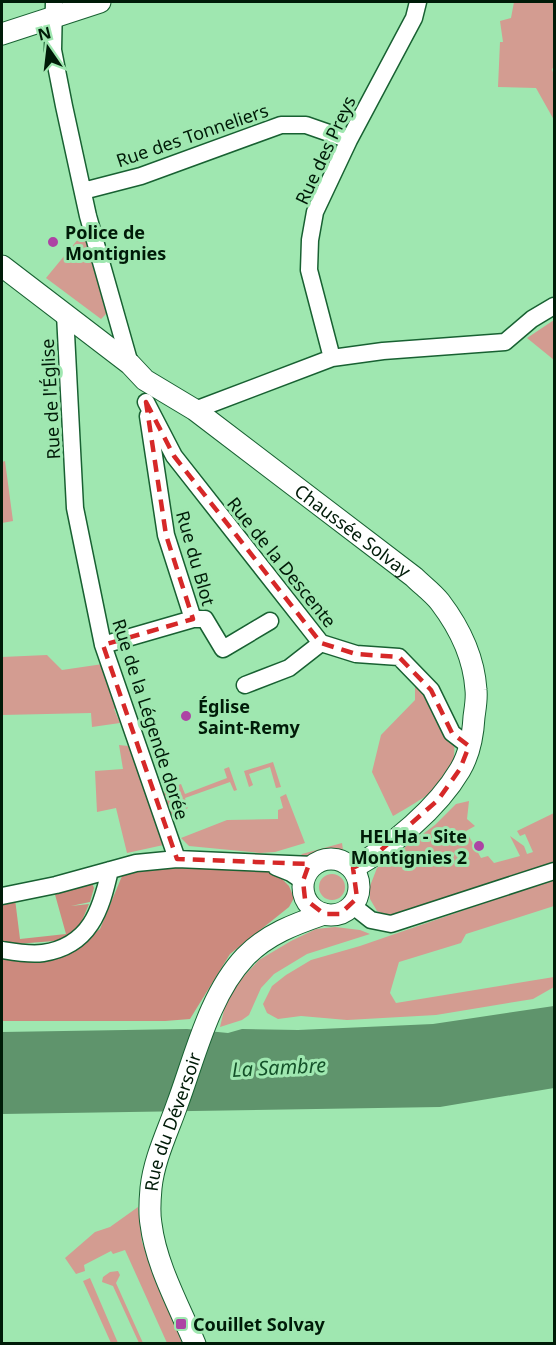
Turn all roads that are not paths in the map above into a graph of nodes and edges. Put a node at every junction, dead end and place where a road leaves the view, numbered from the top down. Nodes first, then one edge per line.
1 (100, 2) edge
2 (418, 2) edge
3 (54, 9) edge
4 (2, 33) edge
5 (349, 140) junction
6 (83, 191) junction
7 (6, 274) edge
8 (555, 306) edge
9 (65, 314) junction
10 (332, 358) junction
11 (130, 364) junction
12 (145, 380) junction
13 (146, 402) junction
14 (195, 410) junction
15 (73, 483) joint
16 (193, 619) junction
17 (270, 621) dead end
18 (321, 643) junction
19 (103, 645) junction
20 (245, 685) dead end
21 (469, 746) junction
22 (177, 859) junction
23 (353, 868) junction
24 (110, 870) junction
25 (555, 871) edge
26 (307, 882) junction
27 (2, 896) edge
28 (352, 905) junction
29 (324, 914) junction
30 (287, 927) junction
31 (2, 950) edge
32 (195, 1344) edge

1 - 3 main road
2 - 5 street, Rue des Preys
3 - 4 main road
3 - 6 street
5 - 6 street, Rue des Tonneliers
5 - 10 street, Rue des Preys
6 - 11 street
7 - 9 main road, Chaussée Solvay
8 - 10 street
9 - 11 main road, Chaussée Solvay
9 - 15 street, Rue de l'Église
10 - 14 street
11 - 12 main road, Chaussée Solvay
12 - 13 street, Rue du Blot
12 - 14 main road, Chaussée Solvay
13 - 16 street, Rue du Blot
13 - 18 street, Rue de la Descente
14 - 21 main road, Chaussée Solvay
15 - 19 street, Rue de la Légende dorée
16 - 17 street
16 - 19 street, Rue du Blot
18 - 20 street
18 - 21 street, Rue de la Descente
19 - 22 street, Rue de la Légende dorée
21 - 23 main road, Chaussée Solvay
22 - 24 street
22 - 26 street
23 - 26 main road
23 - 28 main road
24 - 27 street
24 - 31 street
25 - 28 street
26 - 29 main road
26 - 30 main road, Rue du Déversoir
28 - 29 main road
29 - 30 main road, Rue du Déversoir
30 - 32 main road, Rue du Déversoir

